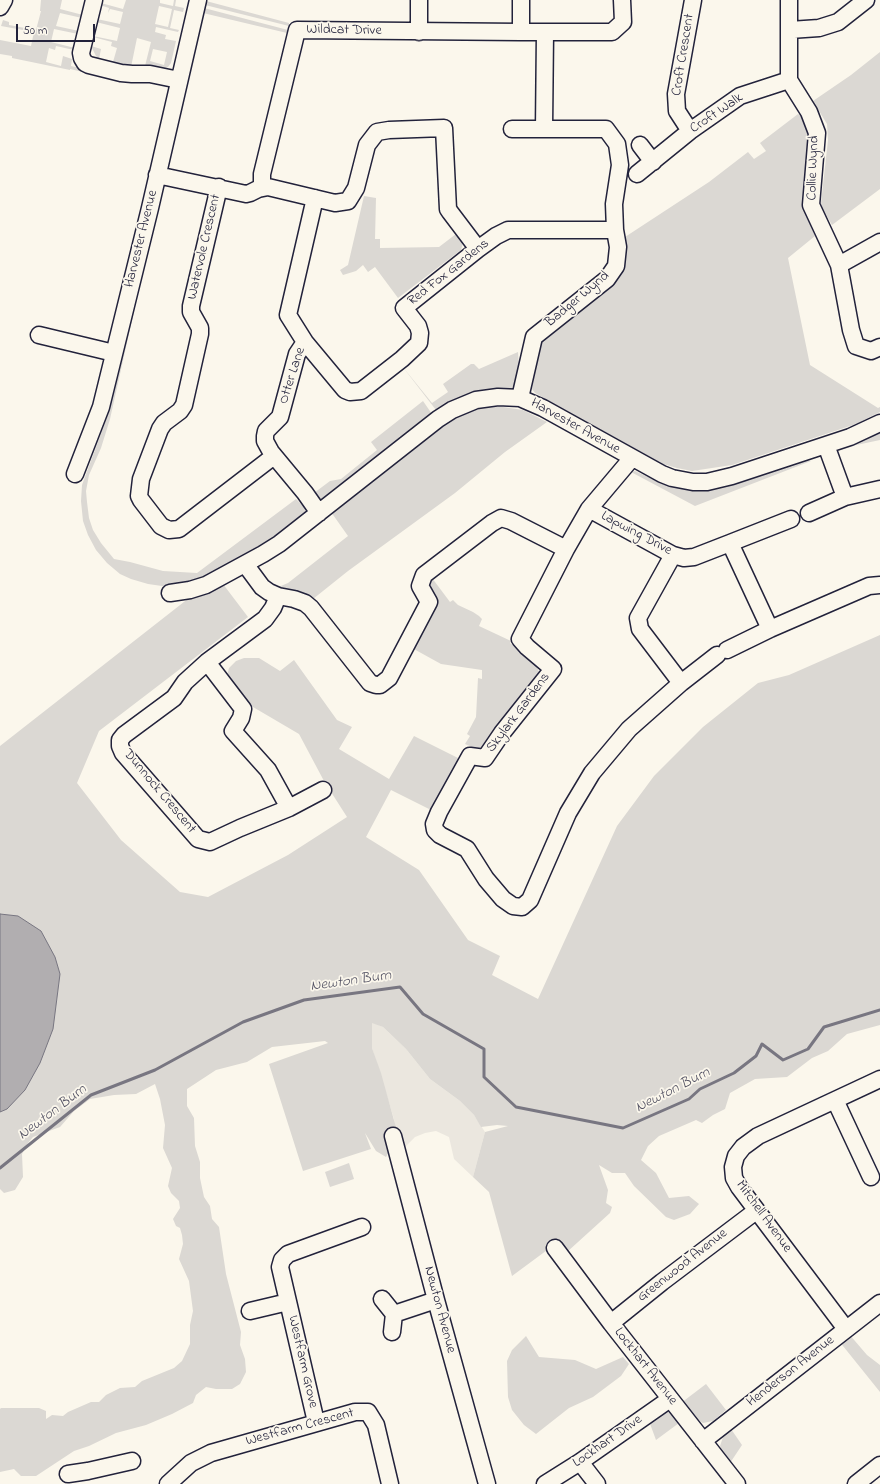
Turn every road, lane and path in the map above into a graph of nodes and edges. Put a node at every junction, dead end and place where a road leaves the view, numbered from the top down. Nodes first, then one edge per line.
1 (4, 0) edge
2 (94, 0) edge
3 (198, 0) edge
4 (419, 0) edge
5 (522, 0) edge
6 (622, 0) edge
7 (693, 0) edge
8 (790, 0) edge
9 (866, 0) edge
10 (0, 8) edge
11 (790, 30) junction
12 (419, 32) junction
13 (521, 32) junction
14 (545, 32) junction
15 (179, 80) junction
16 (789, 80) junction
17 (512, 129) dead end
18 (544, 129) junction
19 (690, 131) junction
20 (640, 145) dead end
21 (653, 162) junction
22 (637, 174) dead end
23 (157, 175) junction
24 (262, 187) junction
25 (219, 188) junction
26 (315, 198) junction
27 (615, 230) junction
28 (880, 242) edge
29 (478, 249) junction
30 (839, 265) junction
31 (39, 335) dead end
32 (305, 342) junction
33 (880, 347) edge
34 (114, 353) junction
35 (520, 398) junction
36 (880, 423) edge
37 (826, 445) junction
38 (274, 456) junction
39 (632, 458) junction
40 (75, 474) dead end
41 (880, 489) edge
42 (845, 497) junction
43 (589, 509) junction
44 (319, 513) junction
45 (809, 513) dead end
46 (791, 519) dead end
47 (730, 543) junction
48 (566, 549) junction
49 (672, 555) junction
50 (245, 564) junction
51 (880, 585) edge
52 (170, 593) dead end
53 (278, 596) junction
54 (770, 629) junction
55 (207, 662) junction
56 (681, 683) junction
57 (323, 790) dead end
58 (289, 808) junction
59 (880, 1080) edge
60 (835, 1100) junction
61 (393, 1136) dead end
62 (871, 1177) edge
63 (756, 1211) junction
64 (362, 1227) dead end
65 (555, 1248) dead end
66 (382, 1299) dead end
67 (436, 1300) junction
68 (288, 1302) junction
69 (880, 1303) edge
70 (250, 1311) dead end
71 (394, 1314) junction
72 (611, 1323) junction
73 (846, 1329) junction
74 (392, 1332) dead end
75 (670, 1399) junction
76 (316, 1422) junction
77 (703, 1441) junction
78 (132, 1461) dead end
79 (580, 1462) junction
80 (880, 1465) edge
81 (68, 1474) dead end
82 (89, 1478) edge
83 (168, 1484) edge
84 (390, 1484) edge
85 (487, 1484) edge
86 (546, 1484) edge
87 (597, 1484) edge
88 (737, 1484) edge
89 (856, 1484) edge

1 - 10 street
2 - 15 street
3 - 15 street, Harvester Avenue
4 - 12 street
5 - 13 street
6 - 14 street
7 - 19 street, Croft Crescent
8 - 11 street
9 - 11 street
11 - 16 street
12 - 13 street, Wildcat Drive
12 - 24 street, Wildcat Drive
13 - 14 street
14 - 18 street
15 - 23 street, Harvester Avenue
16 - 19 street, Croft Walk
16 - 30 street, Collie Wynd
17 - 18 street
18 - 27 street, Badger Wynd
19 - 21 street, Croft Walk
20 - 21 street
21 - 22 street, Croft Walk
23 - 25 street
23 - 34 street, Harvester Avenue
24 - 25 street
24 - 26 street
25 - 38 street, Watervole Crescent
26 - 29 street
26 - 32 street, Otter Lane
27 - 29 street, Red Fox Gardens
27 - 35 street, Badger Wynd
28 - 30 street
29 - 32 street, Red Fox Gardens
30 - 33 street, Collie Wynd
31 - 34 street
32 - 38 street, Otter Lane
34 - 40 street, Harvester Avenue
35 - 39 street, Harvester Avenue
35 - 44 street, Harvester Avenue
36 - 37 street, Harvester Avenue
37 - 39 street, Harvester Avenue
37 - 42 street
38 - 44 street, Otter Lane
39 - 43 street, Skylark Gardens
41 - 42 street
42 - 45 street
43 - 48 street, Skylark Gardens
43 - 49 street, Lapwing Drive
44 - 50 street, Harvester Avenue
46 - 47 street, Lapwing Drive
47 - 49 street, Lapwing Drive
47 - 54 street
48 - 53 street
48 - 56 street, Skylark Gardens
49 - 56 street
50 - 52 street, Harvester Avenue
50 - 53 street
51 - 54 street
53 - 55 street, Dunnock Crescent
54 - 56 street, Skylark Gardens
55 - 58 street
55 - 58 street, Dunnock Crescent
57 - 58 street, Dunnock Crescent
59 - 60 street, Mitchell Avenue
60 - 62 street
60 - 63 street, Mitchell Avenue
61 - 67 street, Newton Avenue
63 - 72 street, Greenwood Avenue
63 - 73 street, Mitchell Avenue
64 - 68 street, Westfarm Grove
65 - 72 street, Lockhart Avenue
66 - 71 street
67 - 71 street
67 - 85 street, Newton Avenue
68 - 70 street, Westfarm Grove
68 - 76 street, Westfarm Grove
69 - 73 street, Henderson Avenue
71 - 74 street
72 - 75 street, Lockhart Avenue
73 - 77 street, Henderson Avenue
75 - 77 street, Lockhart Avenue
75 - 79 street, Lockhart Drive
76 - 83 street, Westfarm Crescent
76 - 84 street, Westfarm Crescent
77 - 88 street, Lockhart Avenue
78 - 82 street
79 - 86 street, Lockhart Drive
79 - 87 street
80 - 89 street
81 - 82 street

